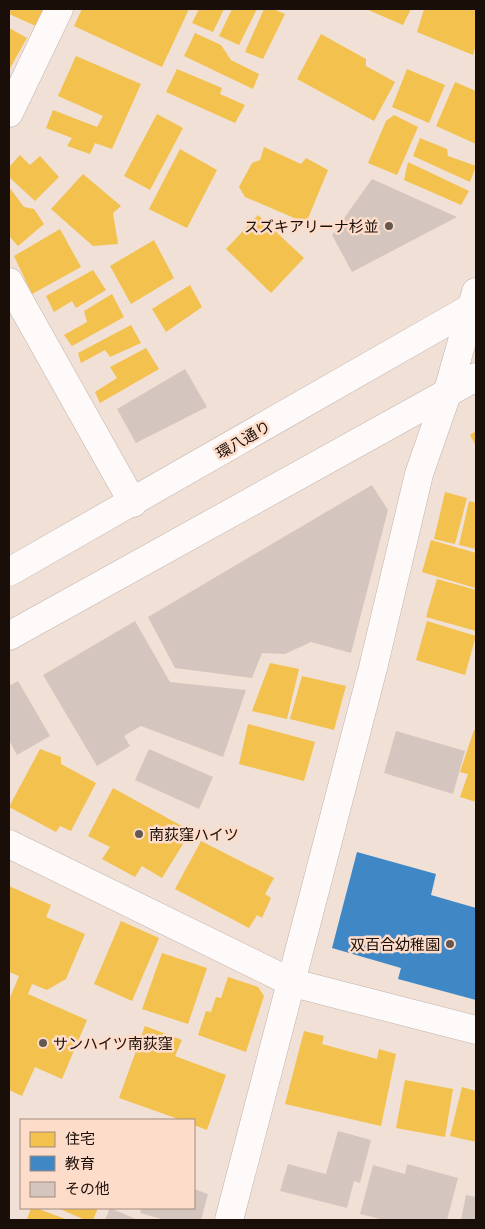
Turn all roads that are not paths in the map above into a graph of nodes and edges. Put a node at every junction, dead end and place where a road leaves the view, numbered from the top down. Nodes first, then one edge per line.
1 (60, 9) edge
2 (9, 113) edge
3 (9, 282) edge
4 (475, 302) edge
5 (476, 377) edge
6 (447, 394) junction
7 (133, 503) junction
8 (9, 572) edge
9 (9, 636) edge
10 (9, 844) edge
11 (293, 983) junction
12 (476, 1030) edge
13 (229, 1220) edge

1 - 2 street
3 - 7 street
4 - 6 street
4 - 7 street, 環八通り
5 - 6 street
6 - 9 street
6 - 11 street
7 - 8 street, 環八通り
10 - 11 street
11 - 12 street
11 - 13 street

